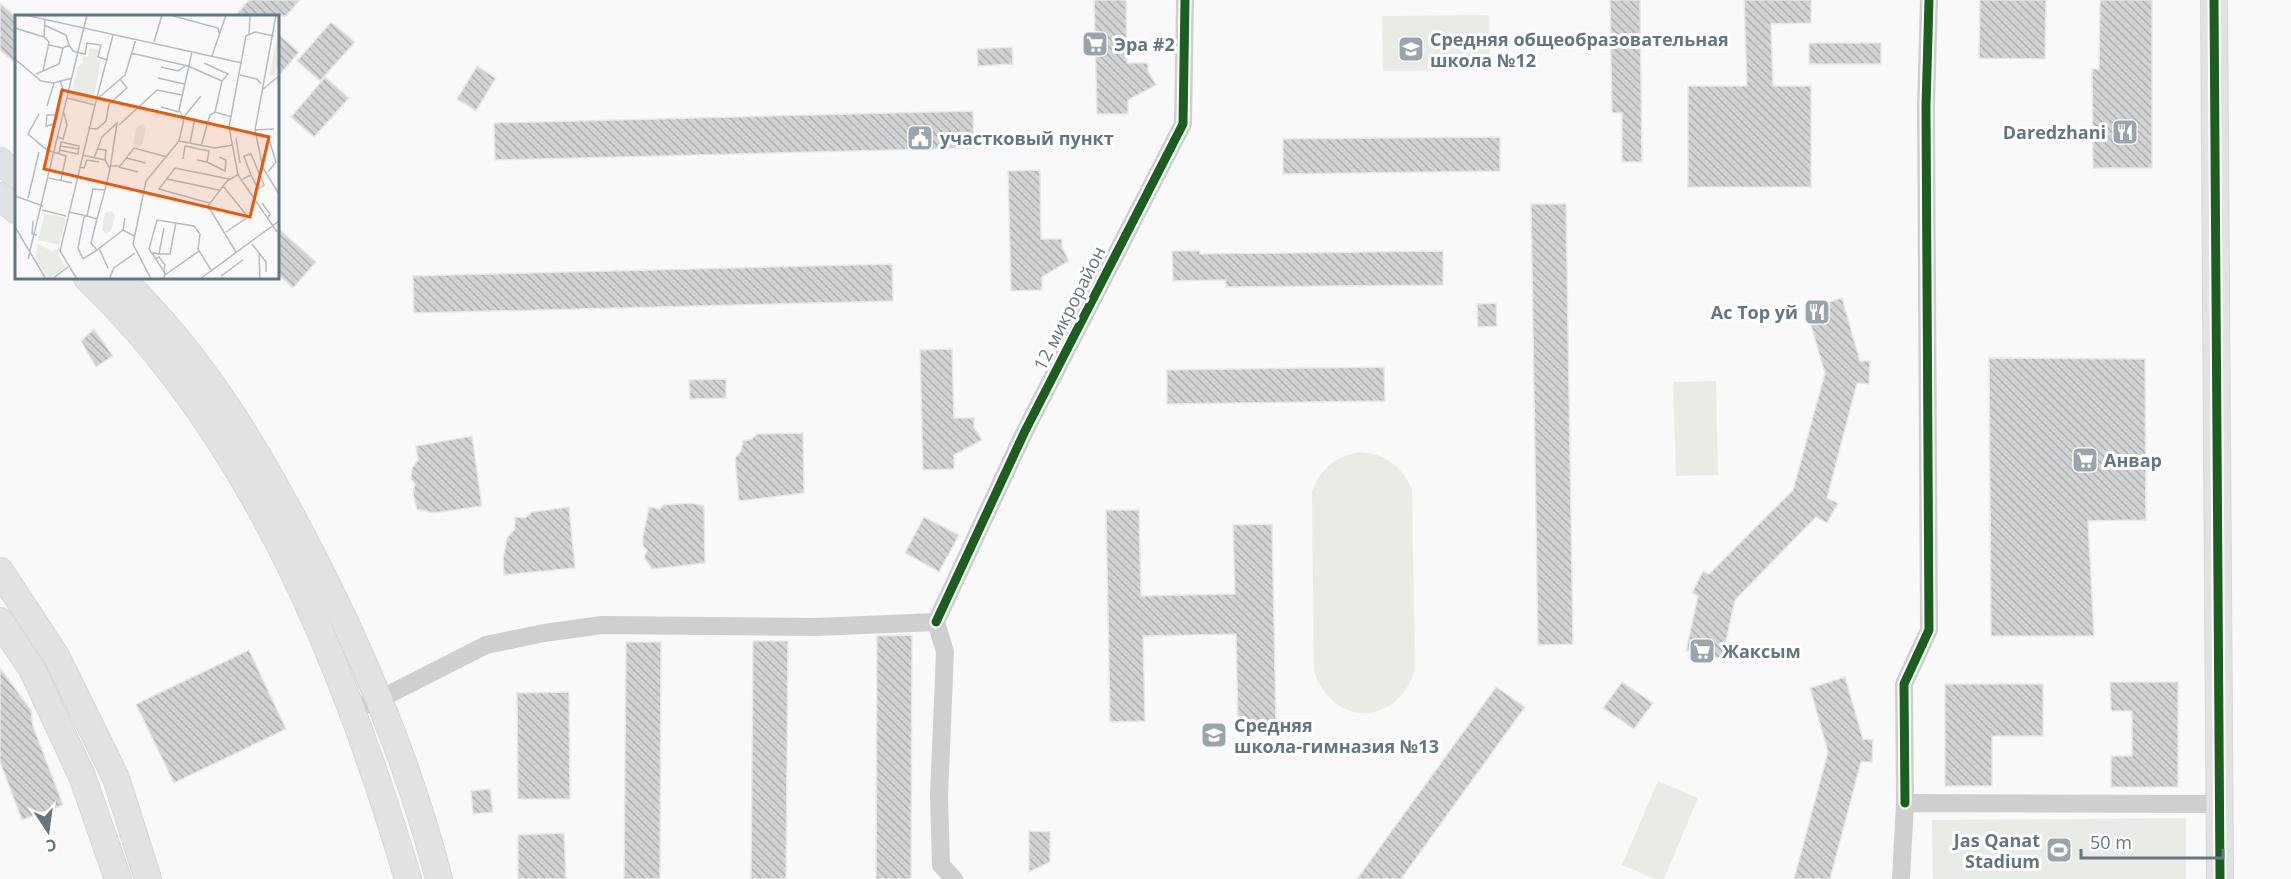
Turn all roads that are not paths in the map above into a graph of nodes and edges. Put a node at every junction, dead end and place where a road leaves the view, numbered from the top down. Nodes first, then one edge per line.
1 (1185, 0) edge
2 (1929, 0) edge
3 (2214, 0) edge
4 (0, 161) edge
5 (15, 174) edge
6 (0, 196) edge
7 (15, 209) edge
8 (88, 279) edge
9 (122, 279) edge
10 (0, 571) edge
11 (0, 621) edge
12 (936, 622) junction
13 (380, 699) junction
14 (352, 710) junction
15 (1905, 803) junction
16 (2220, 804) junction
17 (1902, 870) edge
18 (118, 879) edge
19 (148, 879) edge
20 (408, 879) edge
21 (439, 879) edge
22 (954, 879) edge
23 (1889, 879) edge
24 (2220, 879) edge

1 - 12 street, 12 микрорайон
2 - 15 street
3 - 16 main road
4 - 5 main road
6 - 7 main road
8 - 14 main road
9 - 13 main road
10 - 19 main road
11 - 18 main road
12 - 13 street
12 - 22 street
13 - 14 street
13 - 21 main road
14 - 20 main road
15 - 16 street
15 - 17 street
16 - 24 main road
17 - 23 street

